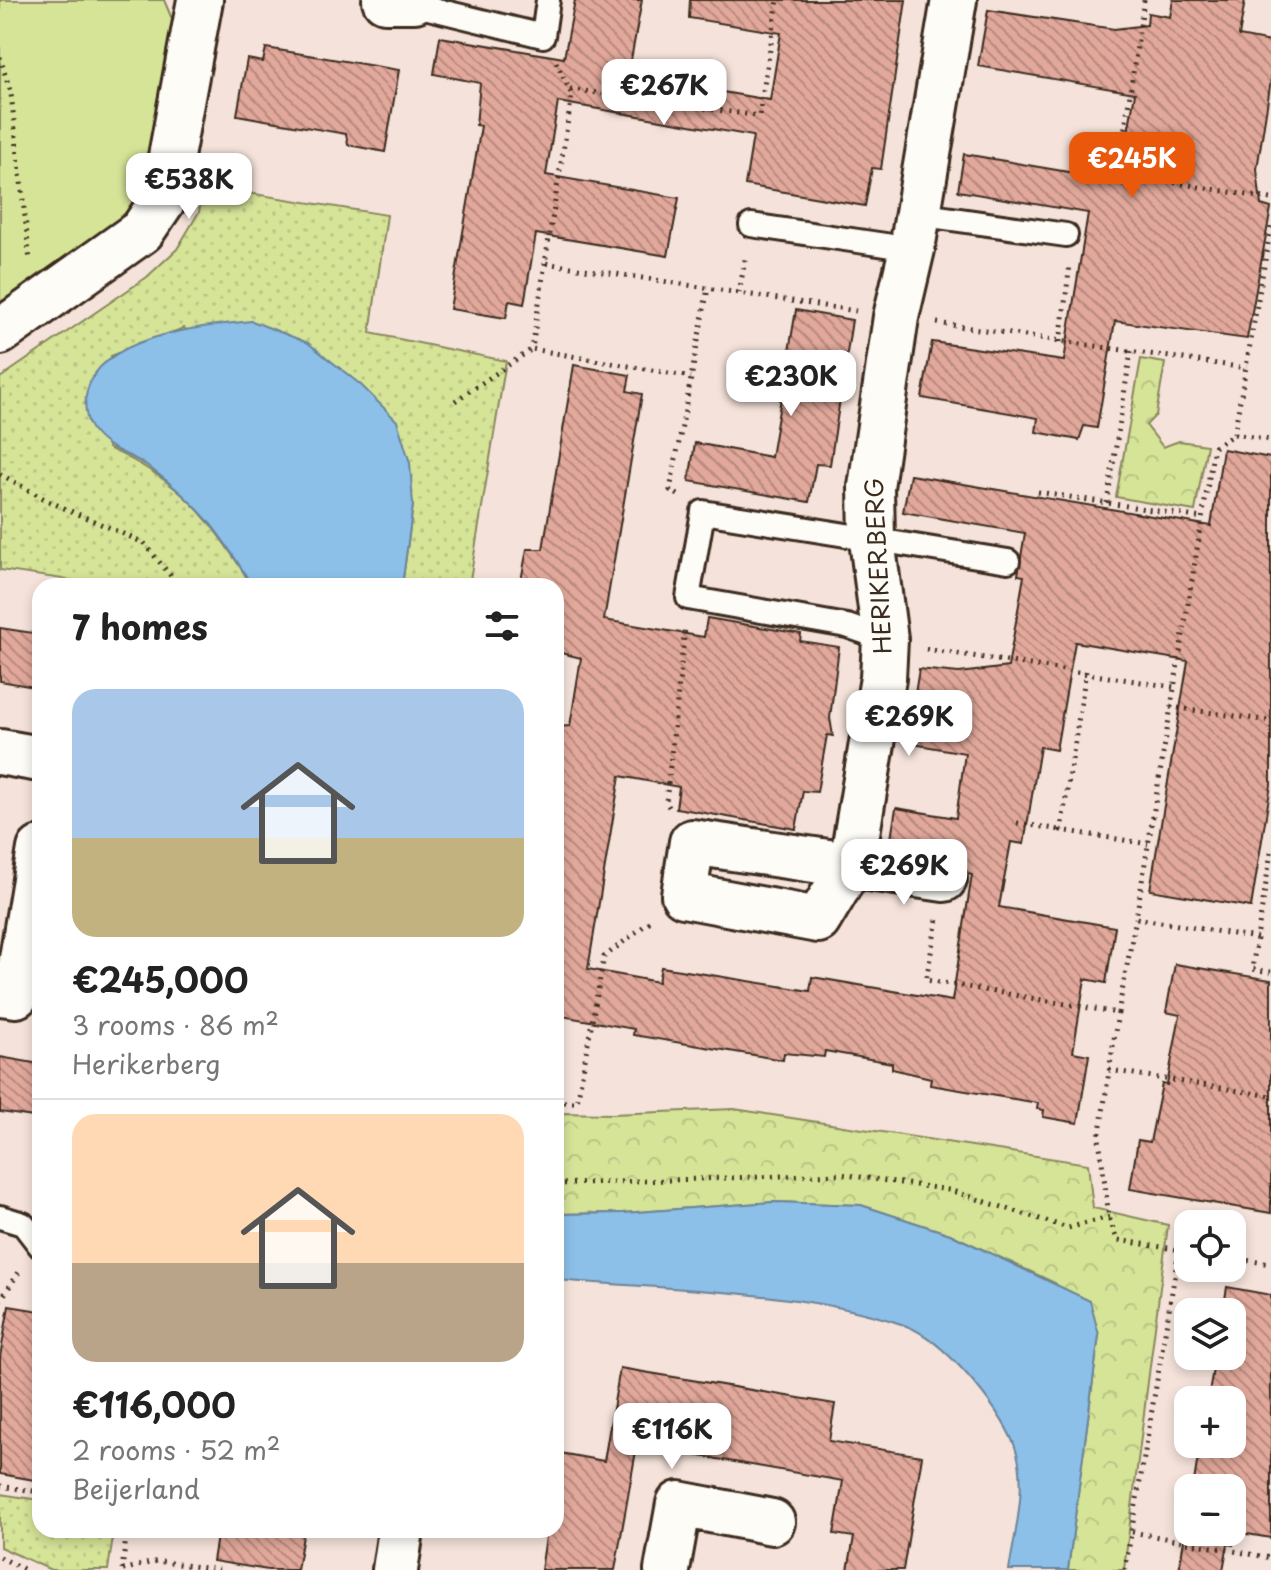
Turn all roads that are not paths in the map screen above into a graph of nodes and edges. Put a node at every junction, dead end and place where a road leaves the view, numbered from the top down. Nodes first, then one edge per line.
1 (200, 0) edge
2 (548, 0) edge
3 (954, 0) edge
4 (401, 1) edge
5 (751, 225) dead end
6 (915, 232) junction
7 (1066, 235) road end
8 (0, 332) edge
9 (872, 540) junction
10 (1008, 561) dead end
11 (885, 639) junction
12 (0, 752) edge
13 (32, 758) edge
14 (852, 863) junction
15 (944, 879) road end
16 (32, 898) edge
17 (0, 993) edge
18 (0, 1217) edge
19 (32, 1236) edge
20 (772, 1522) dead end
21 (400, 1538) edge
22 (395, 1570) edge
23 (667, 1570) edge

1 - 8 street
2 - 4 lane
3 - 6 street, HERIKERBERG
5 - 6 lane
6 - 7 lane
6 - 9 street, HERIKERBERG
9 - 10 lane
9 - 11 street, HERIKERBERG
9 - 11 lane
11 - 14 street, HERIKERBERG
12 - 13 street
14 - 14 street, HERIKERBERG
14 - 15 street
16 - 17 street
18 - 19 lane
20 - 23 street
21 - 22 street

